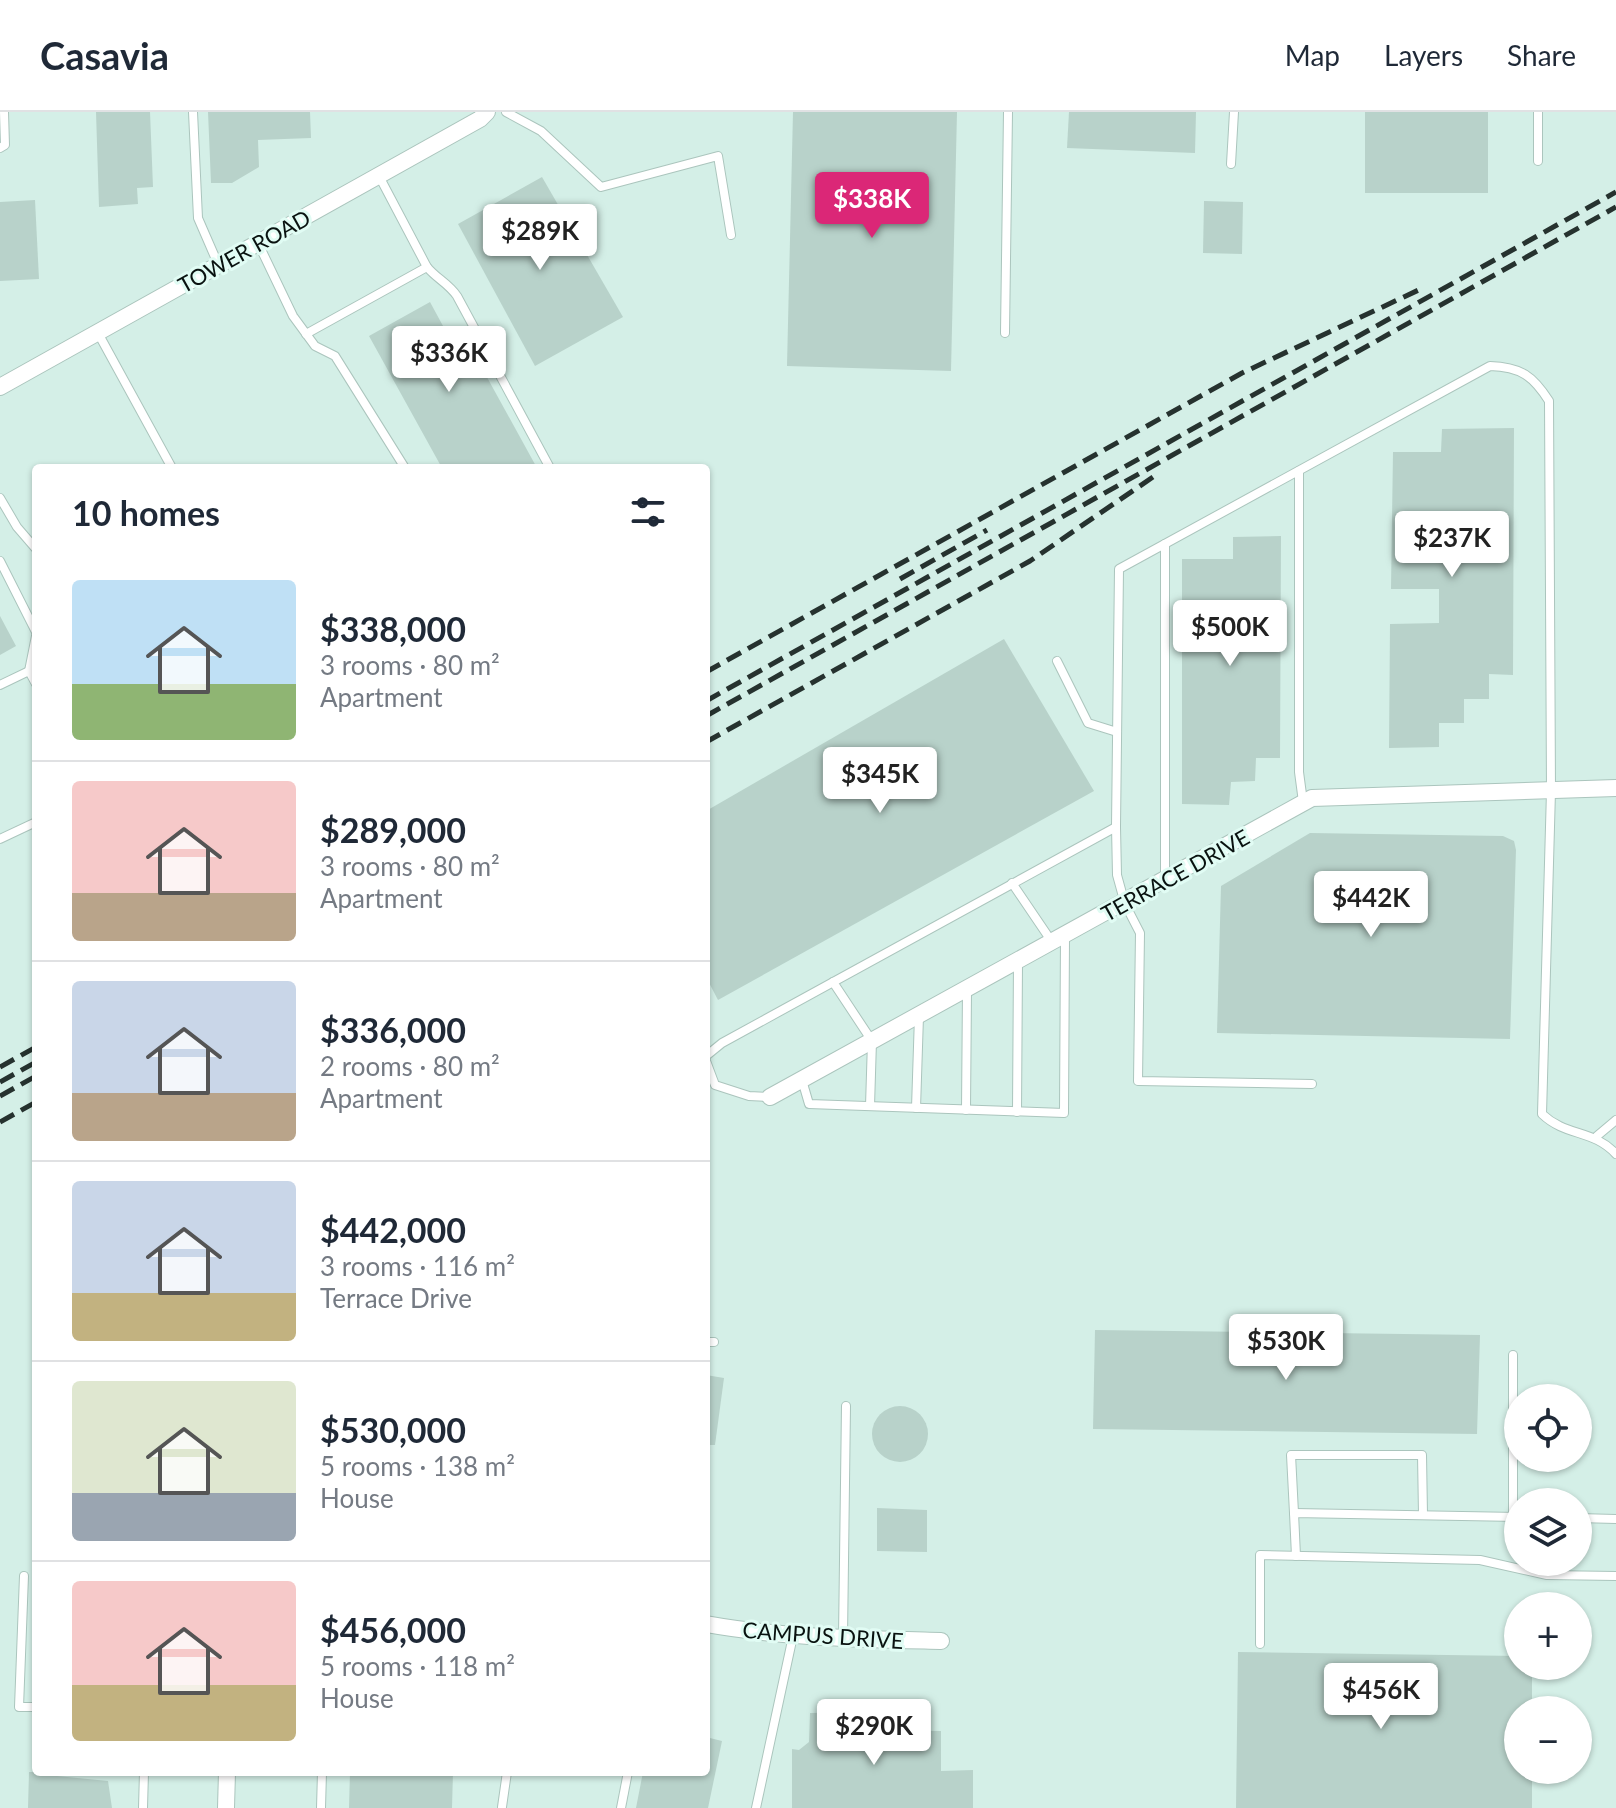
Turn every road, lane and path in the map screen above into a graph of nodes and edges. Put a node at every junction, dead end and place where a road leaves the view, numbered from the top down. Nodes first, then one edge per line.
1 (4, 112) edge
2 (193, 112) edge
3 (487, 112) edge
4 (506, 112) edge
5 (1008, 112) edge
6 (1234, 112) edge
7 (1538, 112) edge
8 (0, 148) edge
9 (1538, 161) dead end
10 (1231, 164) dead end
11 (379, 176) junction
12 (731, 235) dead end
13 (258, 243) junction
14 (218, 265) junction
15 (427, 267) junction
16 (98, 333) junction
17 (1005, 333) dead end
18 (306, 334) junction
19 (0, 387) edge
20 (170, 464) edge
21 (402, 464) edge
22 (548, 464) edge
23 (1299, 471) junction
24 (0, 498) edge
25 (32, 544) edge
26 (1165, 544) junction
27 (0, 561) edge
28 (32, 626) edge
29 (32, 655) edge
30 (1057, 661) dead end
31 (29, 671) junction
32 (32, 677) edge
33 (0, 685) edge
34 (1117, 732) junction
35 (1616, 788) edge
36 (1551, 791) junction
37 (1303, 803) junction
38 (32, 824) edge
39 (1116, 827) junction
40 (0, 839) edge
41 (1165, 881) junction
42 (1012, 883) junction
43 (1125, 904) junction
44 (1059, 940) junction
45 (1018, 962) junction
46 (833, 982) junction
47 (967, 990) junction
48 (919, 1016) junction
49 (872, 1041) junction
50 (710, 1054) edge
51 (710, 1070) edge
52 (802, 1080) junction
53 (1312, 1084) dead end
54 (770, 1097) joint
55 (870, 1106) junction
56 (916, 1108) junction
57 (966, 1110) junction
58 (1017, 1112) junction
59 (1616, 1120) edge
60 (1597, 1136) junction
61 (1616, 1154) edge
62 (1513, 1355) dead end
63 (846, 1406) dead end
64 (1515, 1488) edge
65 (1294, 1513) junction
66 (1423, 1515) junction
67 (1504, 1517) edge
68 (1592, 1518) edge
69 (1616, 1519) edge
70 (1296, 1556) junction
71 (24, 1576) dead end
72 (1616, 1576) edge
73 (710, 1625) edge
74 (793, 1636) junction
75 (843, 1639) junction
76 (941, 1641) dead end
77 (1260, 1644) dead end
78 (32, 1707) edge
79 (144, 1776) edge
80 (227, 1776) edge
81 (322, 1776) edge
82 (506, 1776) edge
83 (627, 1776) edge
84 (502, 1807) edge
85 (143, 1808) edge
86 (226, 1808) edge
87 (321, 1808) edge
88 (621, 1808) edge
89 (756, 1808) edge

1 - 8 lane
2 - 14 lane
3 - 11 street, TOWER ROAD
4 - 12 lane
5 - 17 lane
6 - 10 lane
7 - 9 lane
11 - 13 street, TOWER ROAD
11 - 15 lane
13 - 14 street, TOWER ROAD
13 - 18 lane
14 - 16 street, TOWER ROAD
15 - 18 lane
15 - 22 lane
16 - 19 street, TOWER ROAD
16 - 20 lane
18 - 21 lane
23 - 26 lane
23 - 36 lane
23 - 37 lane
24 - 25 lane
26 - 34 lane
26 - 41 lane
27 - 28 lane
29 - 31 lane
30 - 34 lane
31 - 32 lane
31 - 33 lane
34 - 39 lane
35 - 36 street, TERRACE DRIVE
36 - 37 street, TERRACE DRIVE
36 - 60 lane
37 - 41 street, TERRACE DRIVE
38 - 40 lane
39 - 42 lane
39 - 43 lane
41 - 43 street, TERRACE DRIVE
42 - 44 lane
42 - 46 lane
43 - 44 street, TERRACE DRIVE
43 - 53 lane
44 - 45 street, TERRACE DRIVE
44 - 58 lane
45 - 47 street, TERRACE DRIVE
45 - 58 lane
46 - 49 lane
46 - 50 lane
47 - 48 street, TERRACE DRIVE
47 - 57 lane
48 - 49 street, TERRACE DRIVE
48 - 56 lane
49 - 52 street, TERRACE DRIVE
49 - 55 lane
51 - 54 lane
52 - 54 street, TERRACE DRIVE
52 - 55 lane
55 - 56 lane
56 - 57 lane
57 - 58 lane
59 - 60 lane
60 - 61 lane
62 - 64 lane
63 - 75 lane
65 - 66 lane
65 - 66 lane
65 - 70 lane
66 - 67 lane
68 - 69 lane
70 - 72 lane
70 - 77 lane
71 - 78 lane
73 - 74 street, CAMPUS DRIVE
74 - 75 street, CAMPUS DRIVE
74 - 89 lane
75 - 76 street, CAMPUS DRIVE
79 - 85 lane
80 - 86 street
81 - 87 lane
82 - 84 lane
83 - 88 lane

